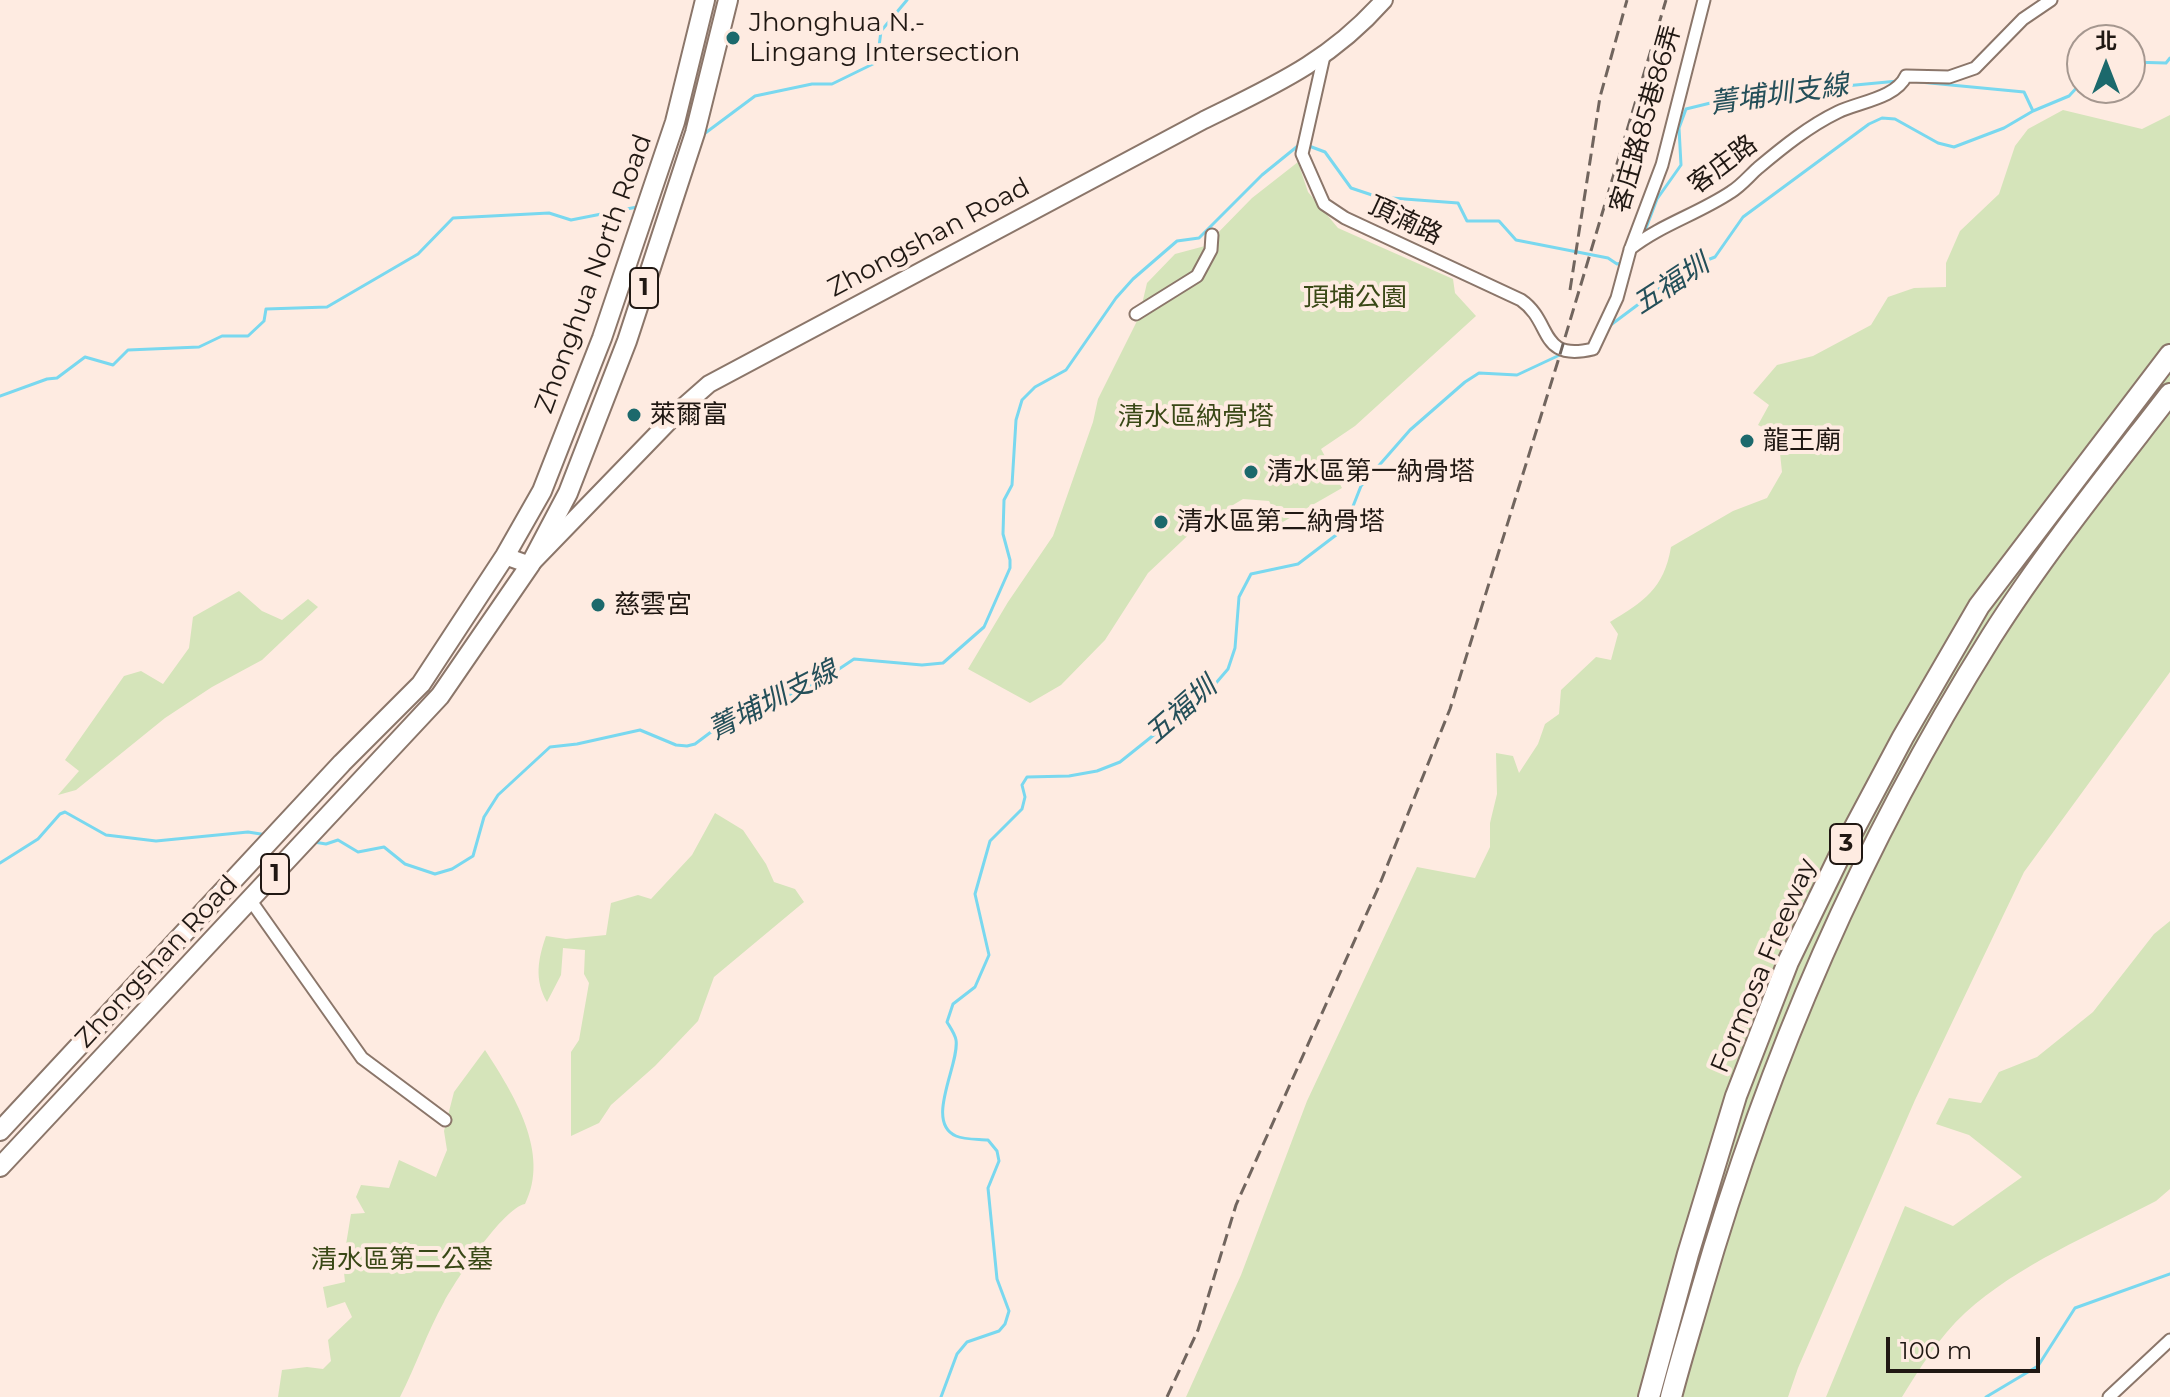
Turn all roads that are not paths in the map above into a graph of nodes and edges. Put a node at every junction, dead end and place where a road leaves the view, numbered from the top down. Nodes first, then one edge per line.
1 (705, 0) edge
2 (728, 0) edge
3 (1384, 0) edge
4 (1704, 0) edge
5 (2051, 0) edge
6 (1324, 56) junction
7 (1212, 235) dead end
8 (1630, 250) junction
9 (1136, 314) dead end
10 (2170, 355) edge
11 (2170, 394) edge
12 (505, 556) junction
13 (530, 565) junction
14 (251, 901) junction
15 (445, 1120) dead end
16 (0, 1131) edge
17 (0, 1167) edge
18 (2170, 1340) edge
19 (1649, 1397) edge
20 (1671, 1397) edge
21 (2109, 1397) edge

1 - 12 main road, Zhonghua North Road / 1
2 - 13 main road, Zhonghua North Road / 1
3 - 6 street, Zhongshan Road
4 - 8 street, 客庄路85巷86弄
5 - 8 street, 客庄路
6 - 8 street, 頂湳路
6 - 13 street, Zhongshan Road
7 - 9 street
10 - 19 highway, Formosa Freeway / 3
11 - 20 highway, Formosa Freeway / 3
12 - 13 street
12 - 16 main road, Zhongshan Road / 1
13 - 14 main road, Zhongshan Road / 1
14 - 15 street
14 - 17 main road, Zhongshan Road / 1
18 - 21 street

